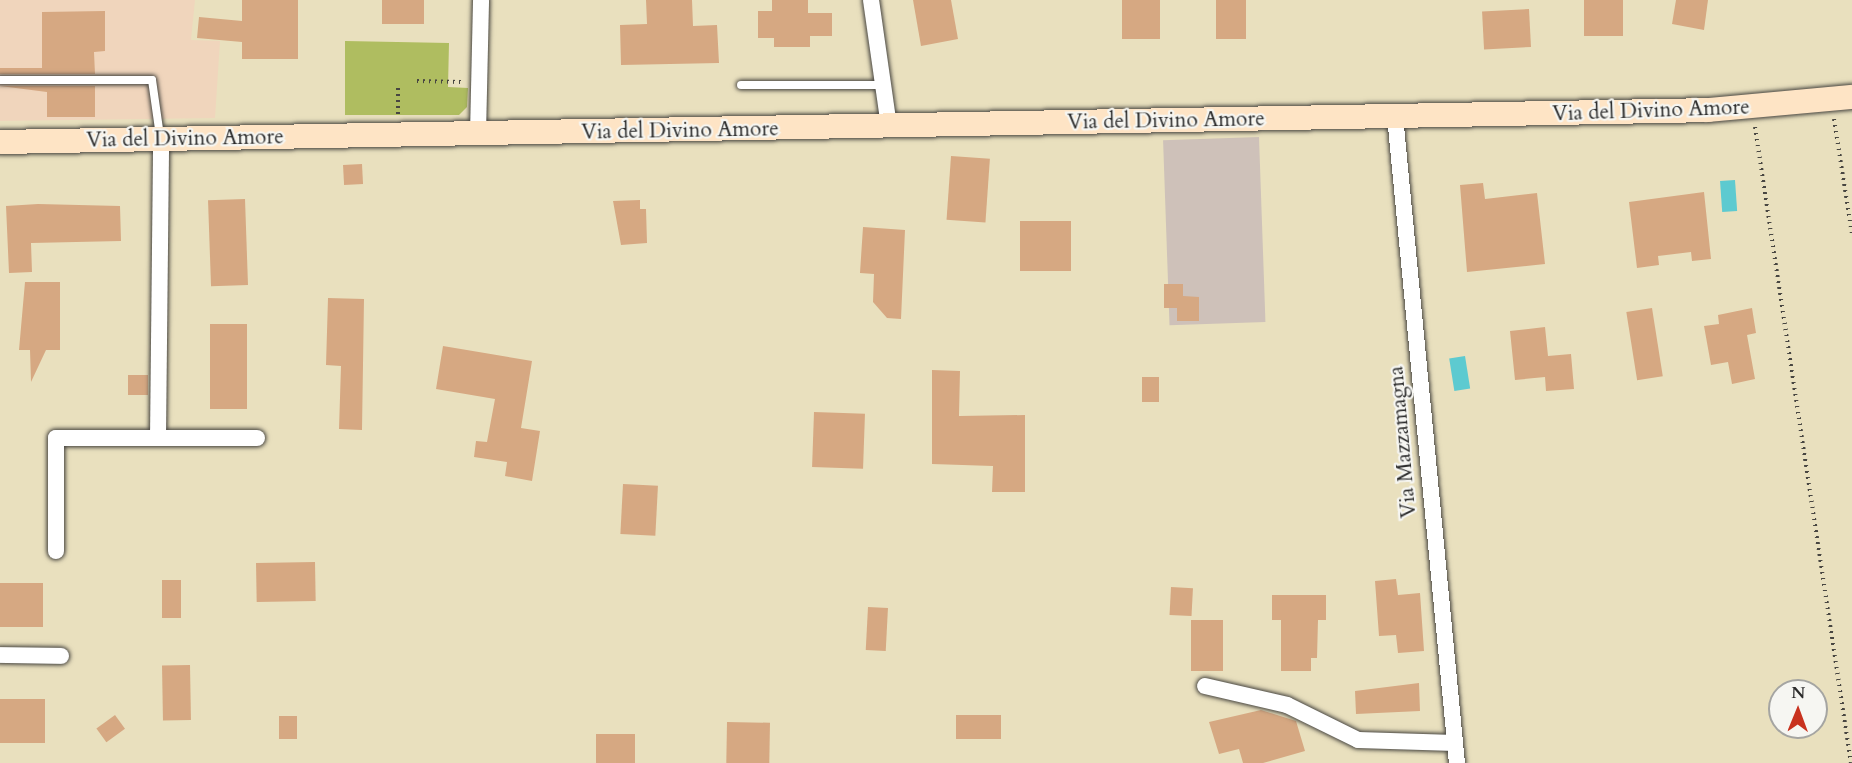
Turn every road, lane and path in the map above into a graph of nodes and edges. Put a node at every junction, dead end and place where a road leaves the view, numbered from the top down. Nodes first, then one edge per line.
1 (482, 0) edge
2 (871, 0) edge
3 (0, 80) edge
4 (417, 81) dead end
5 (480, 82) junction
6 (741, 85) dead end
7 (883, 85) junction
8 (1842, 99) edge
9 (1752, 108) junction
10 (1395, 116) junction
11 (889, 128) junction
12 (478, 134) junction
13 (161, 140) junction
14 (0, 142) edge
15 (1852, 234) edge
16 (158, 438) junction
17 (257, 438) dead end
18 (57, 551) dead end
19 (0, 655) edge
20 (61, 656) dead end
21 (1205, 686) dead end
22 (1455, 743) junction
23 (1457, 763) edge
24 (1851, 763) edge

1 - 5 street
2 - 7 street
3 - 13 lane
4 - 5 path
5 - 12 street
6 - 7 lane
7 - 11 street
8 - 9 main road, Via del Divino Amore
8 - 15 path
9 - 10 main road, Via del Divino Amore
9 - 24 path
10 - 11 main road, Via del Divino Amore
10 - 22 street, Via Mazzamagna
11 - 12 main road, Via del Divino Amore
12 - 13 main road, Via del Divino Amore
13 - 14 main road, Via del Divino Amore
13 - 16 street
16 - 17 street
16 - 18 street
19 - 20 street
21 - 22 street
22 - 23 street, Via Mazzamagna

